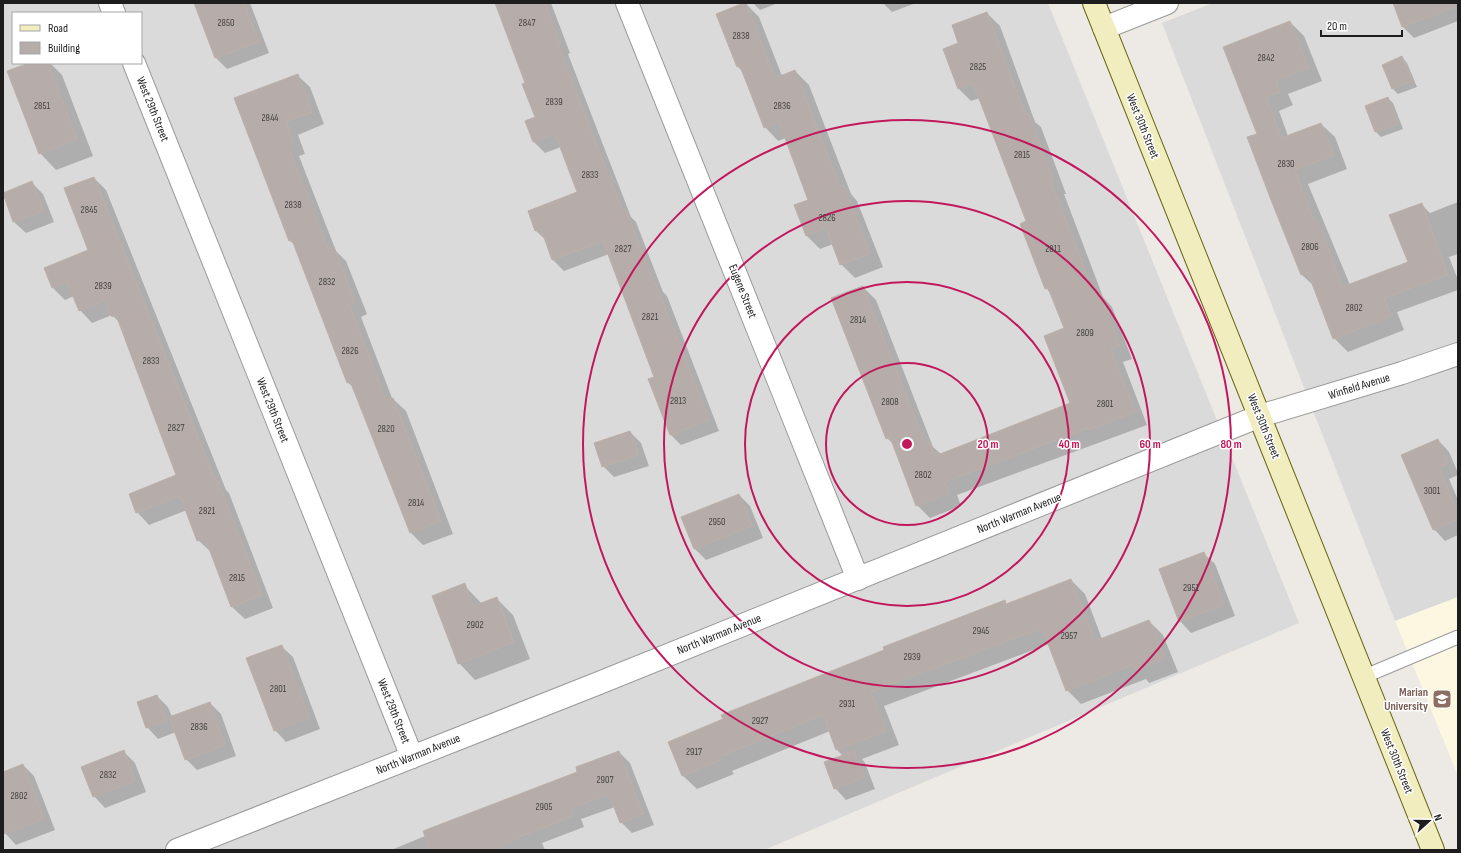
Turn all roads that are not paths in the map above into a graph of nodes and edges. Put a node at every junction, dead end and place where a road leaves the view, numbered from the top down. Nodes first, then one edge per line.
1 (628, 3) edge
2 (1094, 3) edge
3 (1167, 3) edge
4 (1104, 28) junction
5 (134, 64) edge
6 (1458, 354) edge
7 (1260, 416) junction
8 (858, 579) junction
9 (1458, 637) edge
10 (1363, 677) junction
11 (412, 756) junction
12 (177, 850) edge
13 (1434, 850) edge

1 - 8 street, Eugene Street
2 - 4 main road, West 30th Street
3 - 4 street
4 - 7 main road, West 30th Street
5 - 11 street, West 29th Street
6 - 7 street, Winfield Avenue
7 - 8 street, North Warman Avenue
7 - 10 main road, West 30th Street
8 - 11 street, North Warman Avenue
9 - 10 lane
10 - 13 main road, West 30th Street
11 - 12 street, North Warman Avenue

